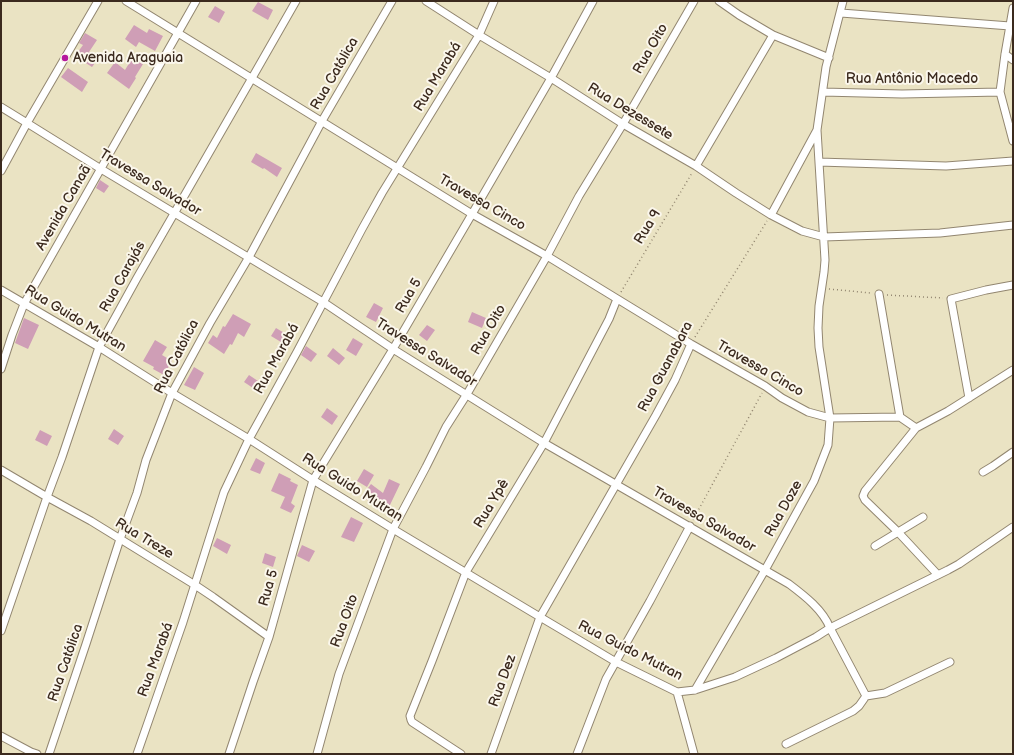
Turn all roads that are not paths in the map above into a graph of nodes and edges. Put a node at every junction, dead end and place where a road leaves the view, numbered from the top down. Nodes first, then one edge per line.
1 (98, 1) edge
2 (126, 1) edge
3 (196, 1) edge
4 (296, 1) edge
5 (392, 1) edge
6 (426, 1) edge
7 (494, 1) edge
8 (593, 1) edge
9 (694, 1) edge
10 (719, 1) edge
11 (843, 1) edge
12 (1013, 8) edge
13 (840, 13) junction
14 (1010, 26) junction
15 (178, 32) junction
16 (479, 35) junction
17 (773, 35) junction
18 (1005, 54) junction
19 (828, 58) junction
20 (1013, 60) edge
21 (252, 78) junction
22 (551, 78) junction
23 (823, 92) junction
24 (1000, 92) junction
25 (1, 107) edge
26 (322, 121) junction
27 (27, 123) junction
28 (623, 124) junction
29 (817, 130) junction
30 (1013, 141) edge
31 (1013, 161) edge
32 (819, 162) junction
33 (696, 166) junction
34 (398, 168) junction
35 (101, 169) junction
36 (1, 171) edge
37 (174, 213) junction
38 (472, 214) junction
39 (771, 215) junction
40 (1013, 225) edge
41 (824, 237) junction
42 (547, 256) junction
43 (249, 257) junction
44 (1013, 285) edge
45 (1, 290) edge
46 (879, 294) road end
47 (617, 299) junction
48 (323, 302) junction
49 (24, 304) junction
50 (691, 344) junction
51 (99, 347) junction
52 (393, 349) junction
53 (1, 369) edge
54 (1013, 370) edge
55 (172, 393) junction
56 (467, 394) junction
57 (969, 398) junction
58 (900, 417) junction
59 (830, 418) junction
60 (916, 428) junction
61 (249, 439) junction
62 (544, 443) junction
63 (1013, 452) edge
64 (1, 470) edge
65 (983, 472) dead end
66 (313, 480) junction
67 (617, 485) junction
68 (46, 497) junction
69 (923, 517) dead end
70 (690, 526) junction
71 (1013, 527) edge
72 (393, 529) junction
73 (898, 532) junction
74 (120, 539) junction
75 (875, 546) dead end
76 (764, 570) junction
77 (466, 572) junction
78 (938, 575) junction
79 (195, 585) junction
80 (540, 617) junction
81 (830, 628) junction
82 (1, 631) edge
83 (269, 637) junction
84 (616, 662) junction
85 (950, 662) dead end
86 (695, 690) junction
87 (676, 692) junction
88 (866, 696) junction
89 (1, 736) edge
90 (786, 744) dead end
91 (33, 753) edge
92 (49, 754) edge
93 (137, 754) edge
94 (228, 754) edge
95 (316, 754) edge
96 (461, 754) edge
97 (491, 754) edge
98 (577, 754) edge
99 (694, 754) edge

1 - 27 street
2 - 15 street, Travessa Cinco
3 - 15 street, Avenida Canaã
4 - 21 street, Rua Carajás
5 - 26 street, Rua Católica
6 - 16 street, Rua Dezessete
7 - 16 street, Rua Marabá
8 - 22 street, Rua 5
9 - 28 street, Rua Oito
10 - 17 street
11 - 13 street
12 - 14 street
13 - 14 street
13 - 19 street
14 - 18 street
15 - 21 street, Travessa Cinco
15 - 35 street, Avenida Canaã
16 - 22 street, Rua Dezessete
16 - 34 street, Rua Marabá
17 - 19 street
17 - 33 street
18 - 20 street
18 - 24 street
19 - 23 street
21 - 26 street, Travessa Cinco
21 - 37 street, Rua Carajás
22 - 28 street, Rua Dezessete
22 - 38 street, Rua 5
23 - 24 street, Rua Antônio Macedo
23 - 29 street
24 - 30 street
25 - 27 street, Travessa Salvador
26 - 34 street, Travessa Cinco
26 - 43 street, Rua Católica
27 - 35 street, Travessa Salvador
27 - 36 street
28 - 33 street, Rua Dezessete
28 - 42 street, Rua Oito
29 - 32 street, Rua Doze
29 - 39 street
31 - 32 street
32 - 41 street, Rua Doze
33 - 39 street, Rua Dezessete
34 - 38 street, Travessa Cinco
34 - 48 street, Rua Marabá
35 - 37 street, Travessa Salvador
35 - 49 street, Avenida Canaã
37 - 43 street, Travessa Salvador
37 - 51 street, Rua Carajás
38 - 42 street, Travessa Cinco
38 - 52 street, Rua 5
39 - 41 street, Rua Dezessete
40 - 41 street, Rua Dezessete
41 - 59 street, Rua Doze
42 - 47 street, Travessa Cinco
42 - 56 street, Rua Oito
43 - 48 street, Travessa Salvador
43 - 55 street, Rua Católica
44 - 57 street
45 - 49 street, Rua Guido Mutran
46 - 58 street
47 - 50 street, Travessa Cinco
47 - 62 street, Rua Ypê
48 - 52 street, Travessa Salvador
48 - 61 street, Rua Marabá
49 - 51 street, Rua Guido Mutran
49 - 53 street, Avenida Canaã
50 - 59 street, Travessa Cinco
50 - 67 street, Rua Guanabara
51 - 55 street, Rua Guido Mutran
51 - 68 street, Rua Carajás
52 - 56 street, Travessa Salvador
52 - 66 street, Rua 5
54 - 57 street
55 - 61 street, Rua Guido Mutran
55 - 74 street, Rua Católica
56 - 62 street, Travessa Salvador
56 - 72 street, Rua Oito
57 - 60 street
58 - 59 street, Travessa Cinco
58 - 60 street
59 - 76 street, Rua Doze
60 - 73 street
61 - 66 street, Rua Guido Mutran
61 - 79 street, Rua Marabá
62 - 67 street, Travessa Salvador
62 - 77 street, Rua Ypê
63 - 65 street
64 - 68 street, Rua Treze
66 - 72 street, Rua Guido Mutran
66 - 83 street, Rua 5
67 - 70 street, Travessa Salvador
67 - 80 street, Rua Guanabara
68 - 74 street, Rua Treze
68 - 82 street, Rua Carajás
69 - 73 street
70 - 76 street, Travessa Salvador
70 - 84 street
71 - 78 street, Rua Guido Mutran
72 - 77 street, Rua Guido Mutran
72 - 95 street, Rua Oito
73 - 75 street
73 - 78 street
74 - 79 street, Rua Treze
74 - 92 street, Rua Católica
76 - 81 street, Travessa Salvador
76 - 86 street, Rua Doze
77 - 80 street, Rua Guido Mutran
77 - 96 street, Rua Ypê
78 - 81 street, Rua Guido Mutran
79 - 83 street, Rua Treze
79 - 93 street, Rua Marabá
80 - 84 street, Rua Guido Mutran
80 - 97 street, Rua Dez
81 - 86 street, Rua Guido Mutran
81 - 88 street, Travessa Salvador
83 - 94 street, Rua 5
84 - 87 street, Rua Guido Mutran
84 - 98 street
85 - 88 street
86 - 87 street, Rua Guido Mutran
87 - 99 street
88 - 90 street
89 - 91 street

